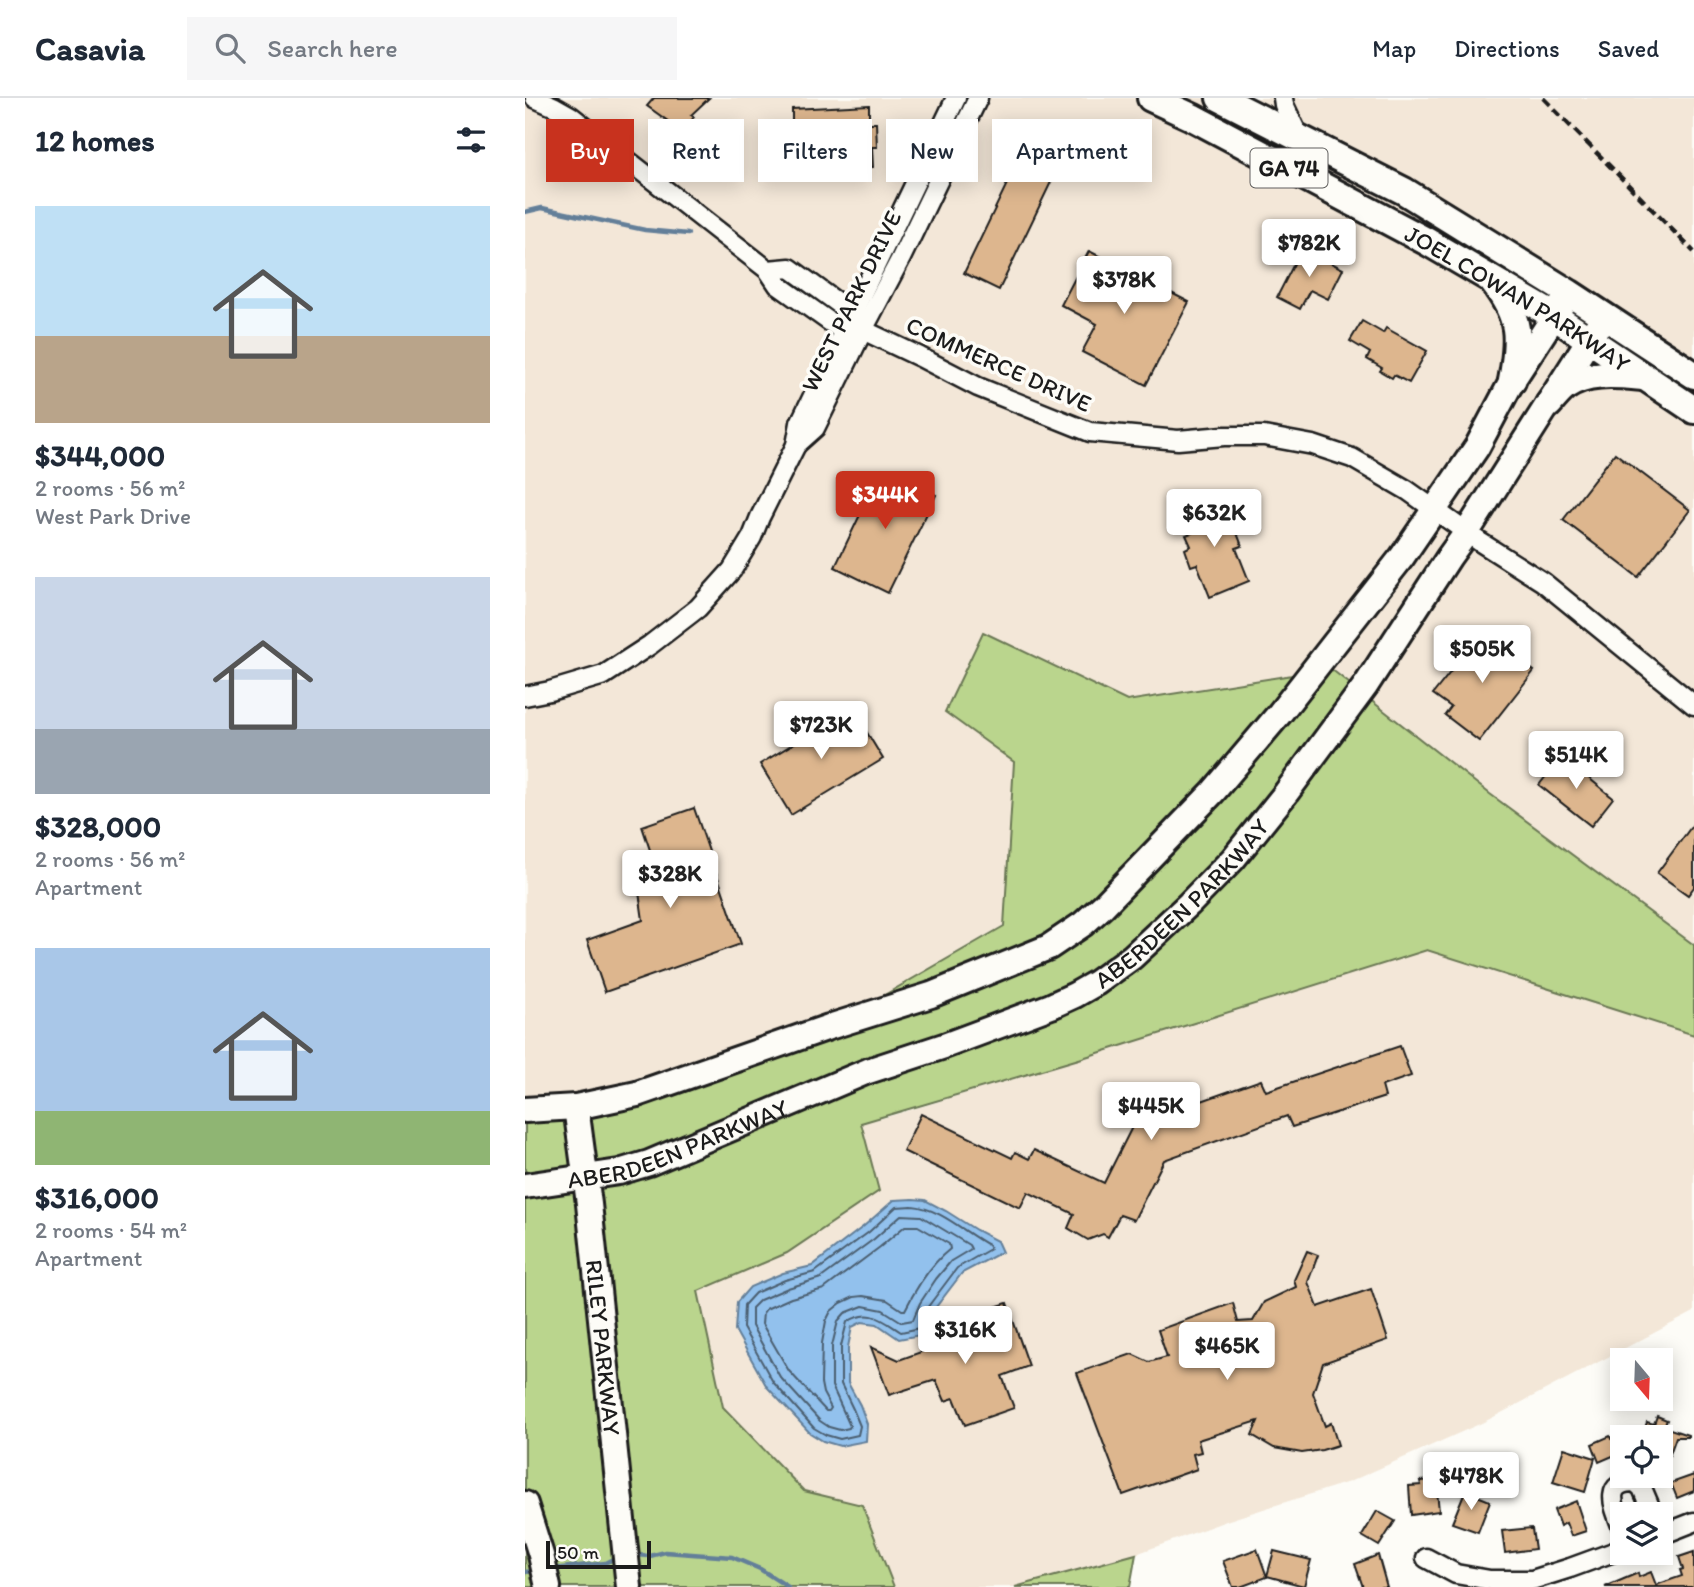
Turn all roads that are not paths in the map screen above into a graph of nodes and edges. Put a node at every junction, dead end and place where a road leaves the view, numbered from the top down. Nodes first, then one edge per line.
1 (535, 98) edge
2 (956, 98) edge
3 (978, 98) edge
4 (1151, 98) edge
5 (1220, 98) edge
6 (1283, 98) edge
7 (1300, 139) junction
8 (768, 270) junction
9 (1490, 278) junction
10 (1569, 293) junction
11 (853, 314) junction
12 (1554, 316) junction
13 (1604, 317) junction
14 (863, 330) junction
15 (844, 332) junction
16 (1590, 340) junction
17 (1694, 375) edge
18 (1645, 377) junction
19 (1512, 381) junction
20 (1549, 404) junction
21 (1694, 410) edge
22 (796, 445) junction
23 (1434, 510) junction
24 (1467, 532) junction
25 (525, 696) edge
26 (1694, 705) edge
27 (576, 1107) junction
28 (525, 1110) edge
29 (586, 1178) junction
30 (525, 1186) edge
31 (1613, 1502) edge
32 (1648, 1502) edge
33 (525, 1504) edge
34 (1694, 1522) edge
35 (1673, 1530) edge
36 (1610, 1554) edge
37 (1426, 1558) dead end
38 (548, 1587) edge
39 (629, 1587) edge

1 - 8 street
2 - 11 street, WEST PARK DRIVE
3 - 14 street, WEST PARK DRIVE
4 - 9 main road, JOEL COWAN PARKWAY / GA 74
5 - 7 main road, JOEL COWAN PARKWAY / GA 74
6 - 7 street
7 - 10 main road, JOEL COWAN PARKWAY / GA 74
8 - 11 street
8 - 15 street
9 - 12 main road, JOEL COWAN PARKWAY / GA 74
9 - 19 main road
10 - 12 street, ABERDEEN PARKWAY
10 - 13 main road, JOEL COWAN PARKWAY / GA 74
11 - 14 street
11 - 15 street, WEST PARK DRIVE
12 - 16 main road, JOEL COWAN PARKWAY / GA 74
12 - 19 street, ABERDEEN PARKWAY
13 - 16 street, ABERDEEN PARKWAY
13 - 17 main road, JOEL COWAN PARKWAY / GA 74
14 - 15 street
14 - 22 street, WEST PARK DRIVE
14 - 23 street, COMMERCE DRIVE
15 - 22 street, WEST PARK DRIVE
16 - 18 main road, JOEL COWAN PARKWAY / GA 74
16 - 20 street, ABERDEEN PARKWAY
18 - 20 main road
18 - 21 main road, JOEL COWAN PARKWAY / GA 74
19 - 23 street, ABERDEEN PARKWAY
20 - 24 street, ABERDEEN PARKWAY
22 - 25 street, WEST PARK DRIVE
23 - 24 street, COMMERCE DRIVE
23 - 27 street, ABERDEEN PARKWAY
24 - 26 street, COMMERCE DRIVE
24 - 29 street, ABERDEEN PARKWAY
27 - 28 street, ABERDEEN PARKWAY
27 - 29 street, RILEY PARKWAY
29 - 30 street, ABERDEEN PARKWAY
29 - 39 street, RILEY PARKWAY
31 - 32 street
33 - 38 street
34 - 35 street
36 - 37 street

